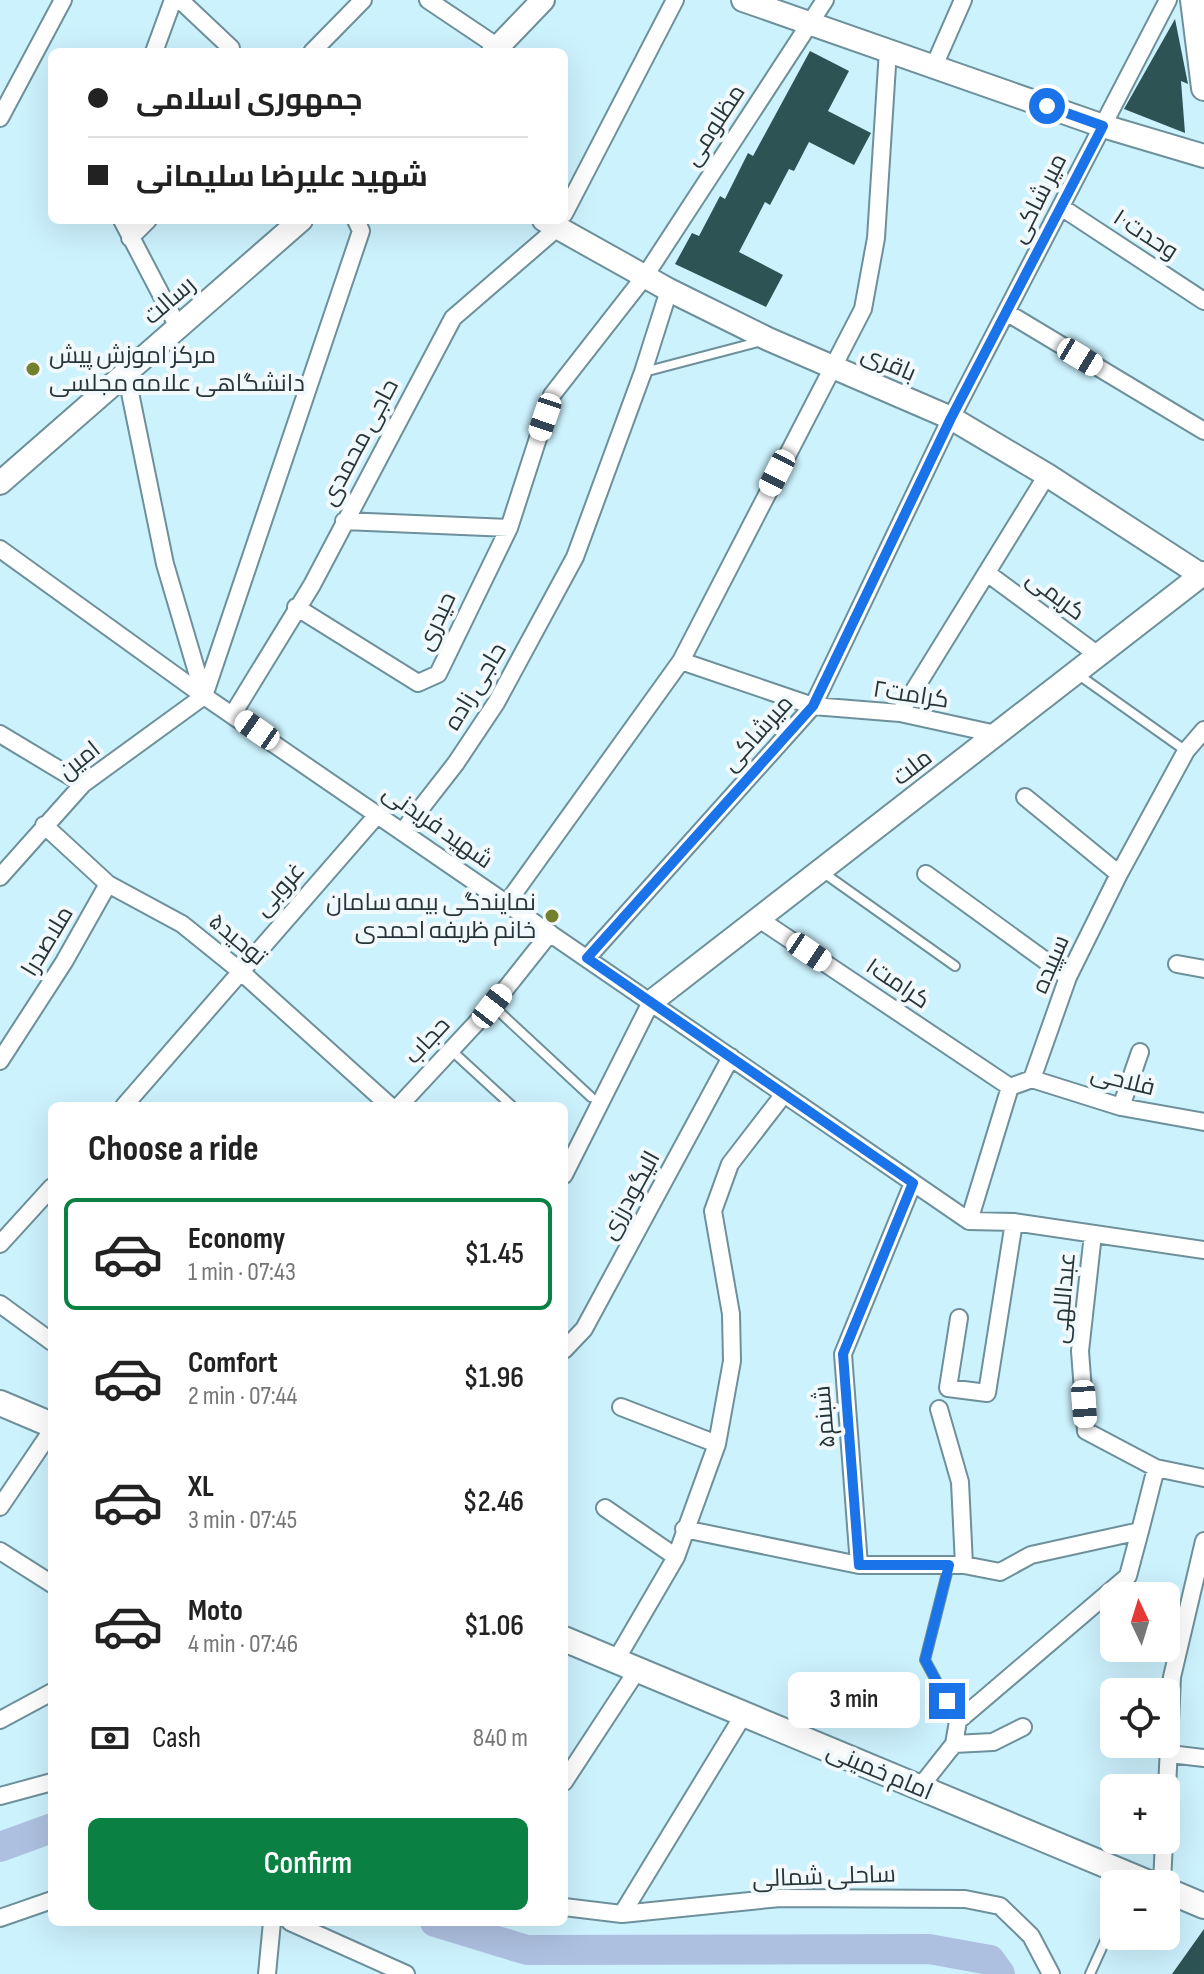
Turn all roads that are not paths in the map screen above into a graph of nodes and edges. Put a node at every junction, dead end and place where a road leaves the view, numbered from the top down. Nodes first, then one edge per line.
1 (63, 0) edge
2 (173, 0) edge
3 (180, 0) edge
4 (363, 0) edge
5 (428, 0) edge
6 (543, 0) edge
7 (675, 0) edge
8 (743, 0) edge
9 (825, 0) edge
10 (963, 0) edge
11 (1168, 0) edge
12 (1193, 0) edge
13 (808, 22) junction
14 (155, 48) edge
15 (231, 48) dead end
16 (316, 48) edge
17 (492, 48) edge
18 (497, 48) edge
19 (888, 50) junction
20 (934, 66) junction
21 (1204, 88) edge
22 (0, 118) edge
23 (1103, 126) junction
24 (1204, 156) edge
25 (568, 199) edge
26 (1061, 207) junction
27 (124, 224) edge
28 (144, 224) edge
29 (296, 224) edge
30 (358, 224) edge
31 (553, 224) edge
32 (561, 224) edge
33 (130, 238) junction
34 (645, 276) junction
35 (669, 290) junction
36 (1204, 301) edge
37 (1006, 312) junction
38 (178, 327) junction
39 (768, 339) junction
40 (832, 366) junction
41 (643, 372) junction
42 (126, 373) junction
43 (951, 418) junction
44 (1204, 431) edge
45 (1047, 475) junction
46 (0, 483) edge
47 (344, 521) junction
48 (509, 528) junction
49 (0, 549) edge
50 (987, 573) junction
51 (1202, 574) edge
52 (296, 607) junction
53 (1098, 655) junction
54 (681, 661) junction
55 (1075, 673) junction
56 (204, 696) junction
57 (813, 706) junction
58 (900, 713) junction
59 (233, 714) junction
60 (1204, 730) edge
61 (0, 734) edge
62 (996, 734) junction
63 (1186, 751) junction
64 (83, 784) junction
65 (1025, 797) dead end
66 (378, 814) junction
67 (44, 825) junction
68 (403, 831) junction
69 (820, 871) junction
70 (926, 874) dead end
71 (1119, 874) junction
72 (0, 877) edge
73 (108, 884) junction
74 (507, 903) junction
75 (759, 919) junction
76 (550, 933) junction
77 (587, 958) junction
78 (1177, 964) dead end
79 (955, 966) dead end
80 (1204, 969) edge
81 (239, 970) junction
82 (1068, 977) junction
83 (651, 1002) junction
84 (492, 1006) junction
85 (451, 1050) junction
86 (1140, 1052) dead end
87 (731, 1057) junction
88 (0, 1061) edge
89 (1032, 1079) junction
90 (1010, 1087) junction
91 (784, 1094) junction
92 (591, 1097) dead end
93 (127, 1102) edge
94 (386, 1102) edge
95 (403, 1102) edge
96 (508, 1102) edge
97 (1121, 1107) junction
98 (1204, 1122) edge
99 (568, 1159) edge
100 (913, 1183) junction
101 (48, 1191) edge
102 (969, 1221) junction
103 (1014, 1222) junction
104 (1093, 1234) junction
105 (0, 1244) edge
106 (1204, 1250) edge
107 (0, 1304) edge
108 (959, 1318) dead end
109 (48, 1339) edge
110 (568, 1346) edge
111 (0, 1403) edge
112 (621, 1407) dead end
113 (939, 1409) dead end
114 (48, 1425) edge
115 (48, 1433) edge
116 (717, 1444) junction
117 (1156, 1468) junction
118 (1204, 1478) edge
119 (0, 1507) edge
120 (605, 1508) dead end
121 (684, 1529) junction
122 (1140, 1531) junction
123 (1204, 1541) edge
124 (0, 1551) edge
125 (676, 1557) junction
126 (859, 1565) junction
127 (956, 1565) junction
128 (48, 1581) edge
129 (568, 1641) edge
130 (627, 1665) junction
131 (1172, 1678) edge
132 (48, 1694) edge
133 (744, 1714) junction
134 (0, 1720) edge
135 (958, 1721) junction
136 (1023, 1727) dead end
137 (954, 1744) junction
138 (1180, 1755) edge
139 (1204, 1758) edge
140 (568, 1775) edge
141 (48, 1783) edge
142 (920, 1787) junction
143 (0, 1796) edge
144 (1118, 1870) edge
145 (1180, 1896) edge
146 (48, 1901) edge
147 (1204, 1906) edge
148 (568, 1907) edge
149 (622, 1914) junction
150 (0, 1918) edge
151 (272, 1926) edge
152 (299, 1926) edge
153 (1101, 1950) edge
154 (267, 1974) edge
155 (406, 1974) edge
156 (1051, 1974) edge
157 (1090, 1974) edge

1 - 22 street
2 - 14 street
3 - 15 street
4 - 16 street
5 - 17 street
6 - 18 street
7 - 25 street, حاجی محمدی
8 - 13 street
9 - 13 street, مظلومی
10 - 20 street
11 - 23 street, میر شاکی
12 - 21 main road
13 - 19 street
13 - 34 street, مظلومی
19 - 20 street
19 - 40 street
20 - 23 street
23 - 24 street
23 - 26 street, میر شاکی
26 - 36 street, وحدت۱۰
26 - 37 street, میر شاکی
27 - 33 street
28 - 33 street
29 - 38 street, رسالت
30 - 56 street
31 - 47 street, حاجی محمدی
32 - 34 street, باقری
33 - 38 street
34 - 35 street, باقری
34 - 48 street, مظلومی
35 - 39 street, باقری
35 - 41 street, حاجی زاده
37 - 43 street, میر شاکی
37 - 44 street
38 - 42 street, رسالت
39 - 40 street, باقری
39 - 41 lane
40 - 43 street, باقری
40 - 54 street
41 - 68 street, حاجی زاده
42 - 46 street, رسالت
42 - 56 street
43 - 45 street, باقری
43 - 57 street, میرشاکی
45 - 50 street
45 - 51 street, باقری
47 - 48 street
47 - 52 street, حاجی محمدی
48 - 52 street, حیدری
49 - 56 street, شهید فریدنی
50 - 53 street, کریمی
50 - 58 street
51 - 53 street, ملت
52 - 59 street, حاجی محمدی
53 - 55 street, ملت
54 - 57 street, کرامت۲
54 - 74 street
55 - 62 street, ملت
55 - 63 lane
56 - 59 street, شهید فریدنی
56 - 64 street, امین
57 - 58 street, کرامت۲
57 - 77 street, میرشاکی
58 - 62 street, کرامت۲
59 - 66 street, شهید فریدنی
60 - 63 street, سپیده
61 - 64 street
62 - 69 street, ملت
63 - 71 street, سپیده
64 - 67 street, امین
65 - 71 street
66 - 68 street, شهید فریدنی
66 - 81 street, غروبی
67 - 72 street, امین
67 - 73 street, توحید۵
68 - 74 street, شهید فریدنی
69 - 75 street, ملت
69 - 79 lane
70 - 82 street
71 - 82 street, سپیده
73 - 81 street, توحید۵
73 - 88 street, ملاصدرا
74 - 76 street, شهید فریدنی
75 - 83 street, ملت
75 - 90 street, کرامت۱
76 - 77 street, شهید فریدنی
76 - 84 street, حجاب
77 - 83 street, شهید فریدنی
78 - 80 street
81 - 93 street, غروبی
81 - 94 street, توحید۵
82 - 89 street, سپیده
83 - 87 street, شهید فریدنی
83 - 99 street
84 - 85 street, حجاب
84 - 92 lane
85 - 95 street, حجاب
85 - 96 lane
86 - 97 street
87 - 91 street, شهید فریدنی
87 - 110 street, الیگودرزی
89 - 90 street
89 - 97 street, فلاحی
90 - 102 street
91 - 100 street, شهید فریدنی
91 - 116 street
97 - 98 street, فلاحی
100 - 102 street, شهید فریدنی
100 - 126 street, شبنم۵
101 - 105 street
102 - 103 street
103 - 104 street
103 - 108 street
104 - 106 street
104 - 117 street, عبداللهی
107 - 109 street
111 - 114 main road
112 - 116 street
113 - 127 street
115 - 119 street
116 - 121 street
117 - 118 street, عبداللهی
117 - 122 street
120 - 125 street
121 - 125 street
121 - 126 street
122 - 127 street
122 - 135 street
123 - 131 street
124 - 128 street
125 - 130 street
126 - 127 street
127 - 135 lane
129 - 130 main road, امام خمینی
130 - 133 main road, امام خمینی
130 - 140 street
132 - 134 street
133 - 142 main road, امام خمینی
133 - 149 street
135 - 137 street
136 - 137 street
137 - 142 street
138 - 139 street
141 - 143 street
142 - 144 main road, امام خمینی
145 - 147 main road
146 - 150 street
148 - 149 street, ساحلی شمالی
149 - 156 street, ساحلی شمالی
151 - 154 street
152 - 155 street
153 - 157 lane

